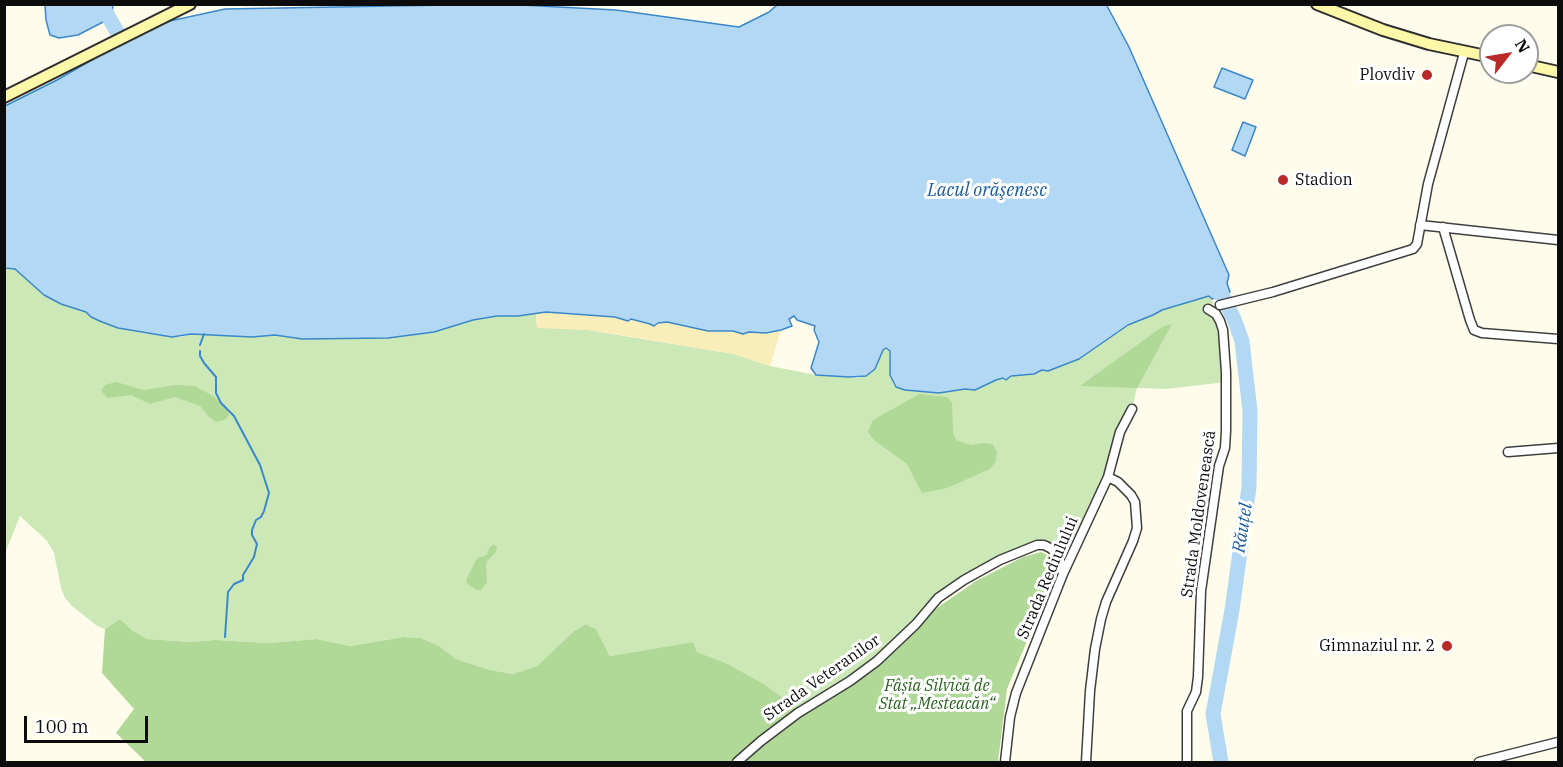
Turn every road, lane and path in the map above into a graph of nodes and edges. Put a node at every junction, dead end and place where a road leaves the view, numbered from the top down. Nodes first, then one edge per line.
1 (190, 4) edge
2 (1317, 4) edge
3 (1464, 53) junction
4 (1479, 55) edge
5 (1539, 68) edge
6 (1558, 72) edge
7 (4, 97) edge
8 (1420, 225) junction
9 (1443, 227) junction
10 (1558, 240) edge
11 (1220, 305) dead end
12 (1208, 309) dead end
13 (1558, 339) edge
14 (1132, 409) dead end
15 (1558, 448) edge
16 (1508, 452) dead end
17 (1108, 477) junction
18 (1063, 574) junction
19 (1558, 742) edge
20 (737, 762) edge
21 (1005, 762) edge
22 (1086, 762) edge
23 (1187, 762) edge
24 (1479, 762) edge

1 - 7 street
2 - 3 street
3 - 4 street
3 - 8 street
5 - 6 street
8 - 9 street
8 - 11 street
9 - 10 street
9 - 13 street
12 - 23 street, Strada Moldovenească
14 - 17 street, Strada Rediulului
15 - 16 street
17 - 18 street, Strada Rediulului
17 - 22 street
18 - 20 street, Strada Veteranilor
18 - 21 street, Strada Rediulului
19 - 24 street

